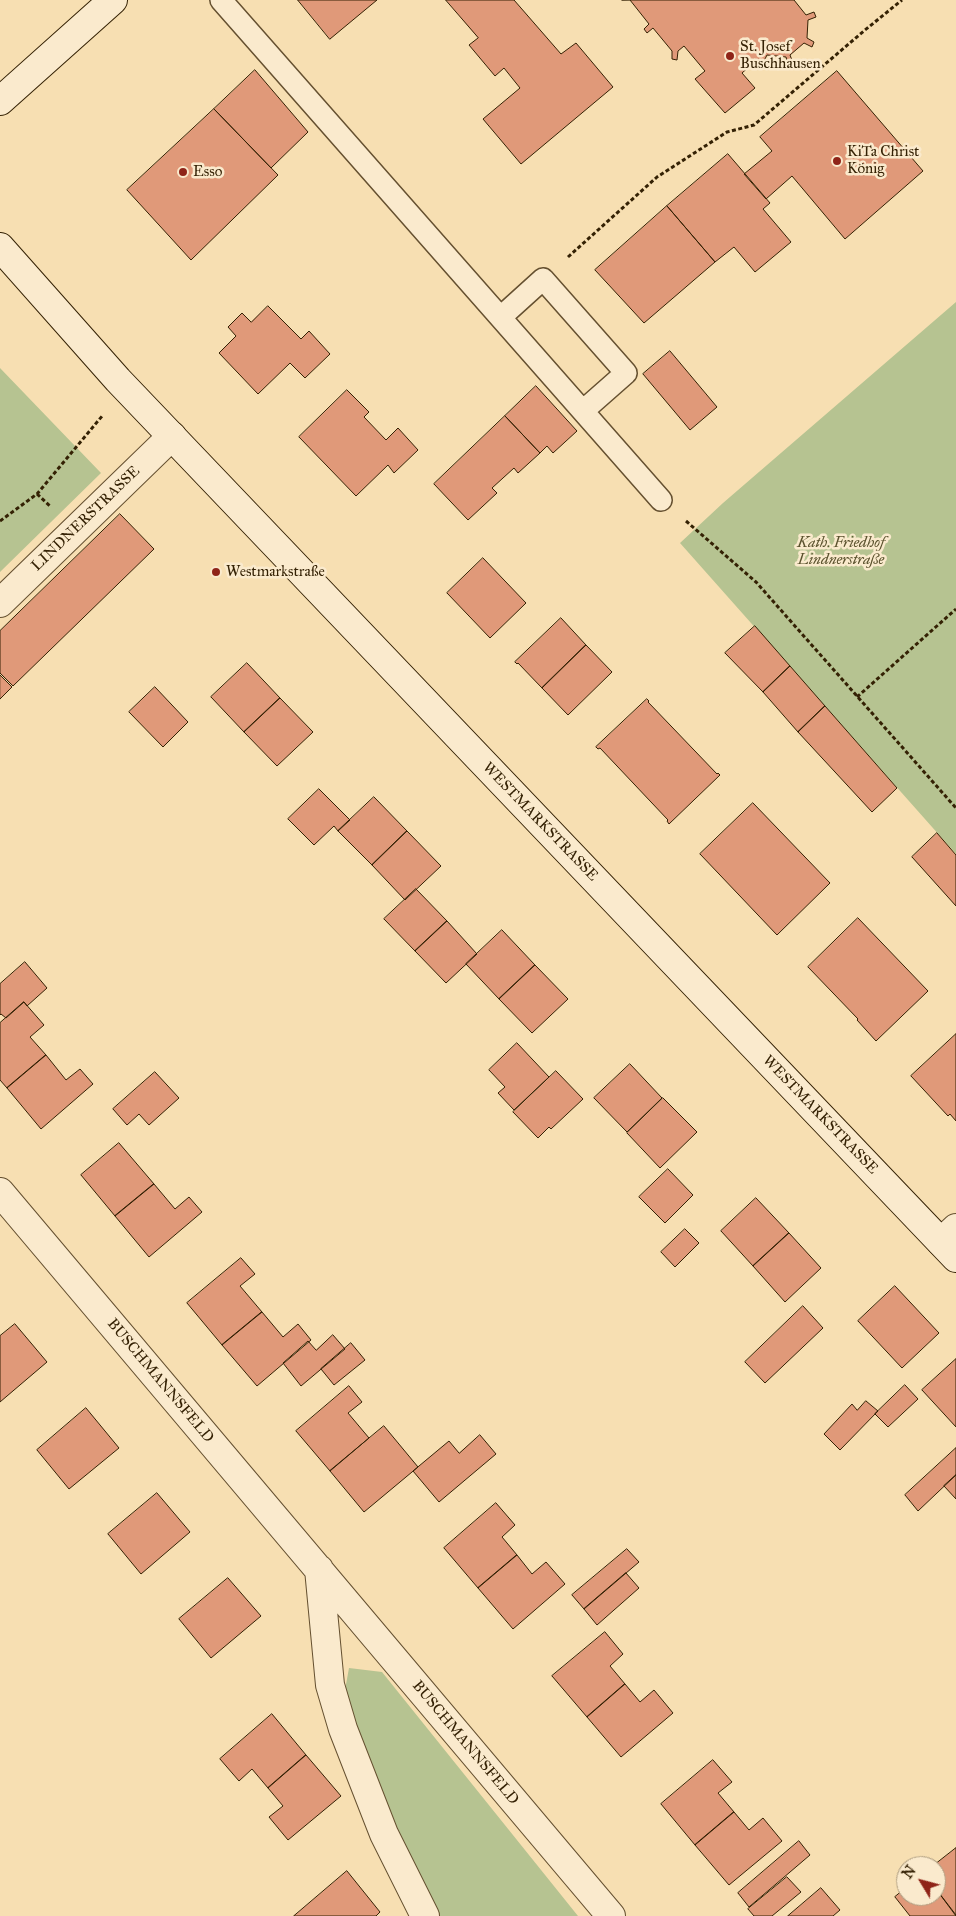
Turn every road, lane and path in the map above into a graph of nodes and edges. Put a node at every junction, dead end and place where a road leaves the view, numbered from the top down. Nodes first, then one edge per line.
1 (113, 0) edge
2 (220, 0) edge
3 (902, 0) edge
4 (0, 101) edge
5 (0, 247) edge
6 (543, 279) junction
7 (501, 317) junction
8 (126, 387) junction
9 (584, 410) junction
10 (172, 436) junction
11 (661, 500) joint
12 (0, 521) edge
13 (0, 603) edge
14 (956, 609) edge
15 (857, 696) junction
16 (956, 808) edge
17 (0, 1192) edge
18 (951, 1243) edge
19 (319, 1569) junction
20 (425, 1916) edge
21 (612, 1916) edge

1 - 4 street
2 - 7 lane
3 - 6 path
5 - 8 street, WESTMARKSTRASSE
6 - 7 lane
6 - 9 lane
7 - 9 lane
8 - 10 street, WESTMARKSTRASSE
8 - 12 path
9 - 11 lane
10 - 13 street, LINDNERSTRASSE
10 - 18 street, WESTMARKSTRASSE
11 - 15 path
14 - 15 path
15 - 16 path
17 - 19 street, BUSCHMANNSFELD
19 - 20 street
19 - 21 street, BUSCHMANNSFELD

